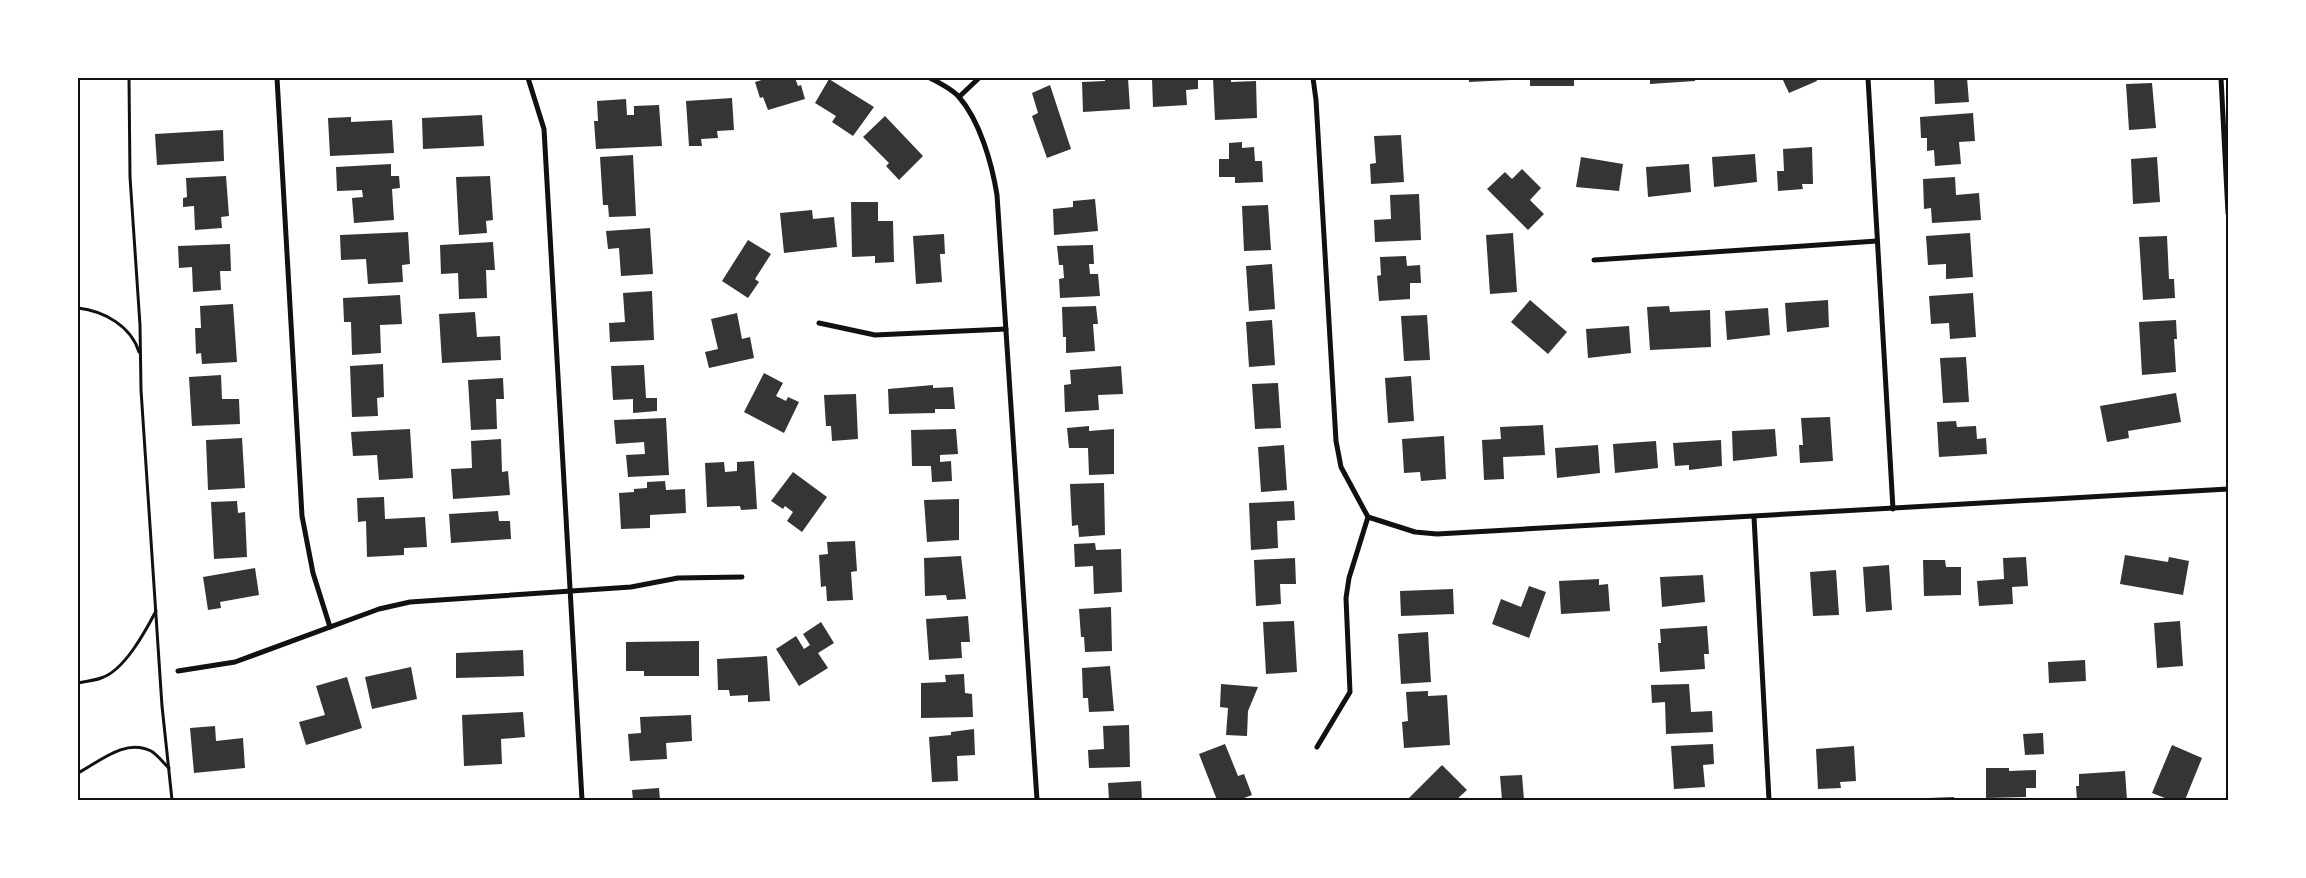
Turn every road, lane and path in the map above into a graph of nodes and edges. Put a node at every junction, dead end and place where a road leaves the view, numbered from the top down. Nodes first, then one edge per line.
1 (129, 78) edge
2 (277, 78) edge
3 (528, 78) edge
4 (930, 78) edge
5 (980, 78) edge
6 (1313, 78) edge
7 (1868, 78) edge
8 (2221, 78) edge
9 (959, 97) junction
10 (2228, 189) edge
11 (2228, 213) edge
12 (1877, 241) junction
13 (1594, 260) dead end
14 (78, 308) edge
15 (819, 322) dead end
16 (1006, 329) junction
17 (141, 358) junction
18 (2228, 489) edge
19 (1892, 508) junction
20 (1754, 517) junction
21 (1368, 518) junction
22 (742, 577) dead end
23 (571, 592) junction
24 (156, 610) junction
25 (330, 627) junction
26 (178, 671) dead end
27 (78, 683) edge
28 (1317, 747) dead end
29 (169, 768) junction
30 (78, 772) edge
31 (172, 800) edge
32 (582, 800) edge
33 (1037, 800) edge
34 (1769, 800) edge

1 - 17 path
2 - 25 street
3 - 23 street
4 - 9 street
5 - 9 street
6 - 21 street
7 - 12 street
8 - 10 street
9 - 16 street
10 - 11 street
12 - 13 street
12 - 19 street
14 - 17 path
15 - 16 street
16 - 33 street
17 - 24 path
18 - 19 street
19 - 20 street
20 - 21 street
20 - 34 street
21 - 28 street
22 - 23 street
23 - 25 street
23 - 32 street
24 - 27 path
24 - 29 path
25 - 26 street
29 - 30 path
29 - 31 path

